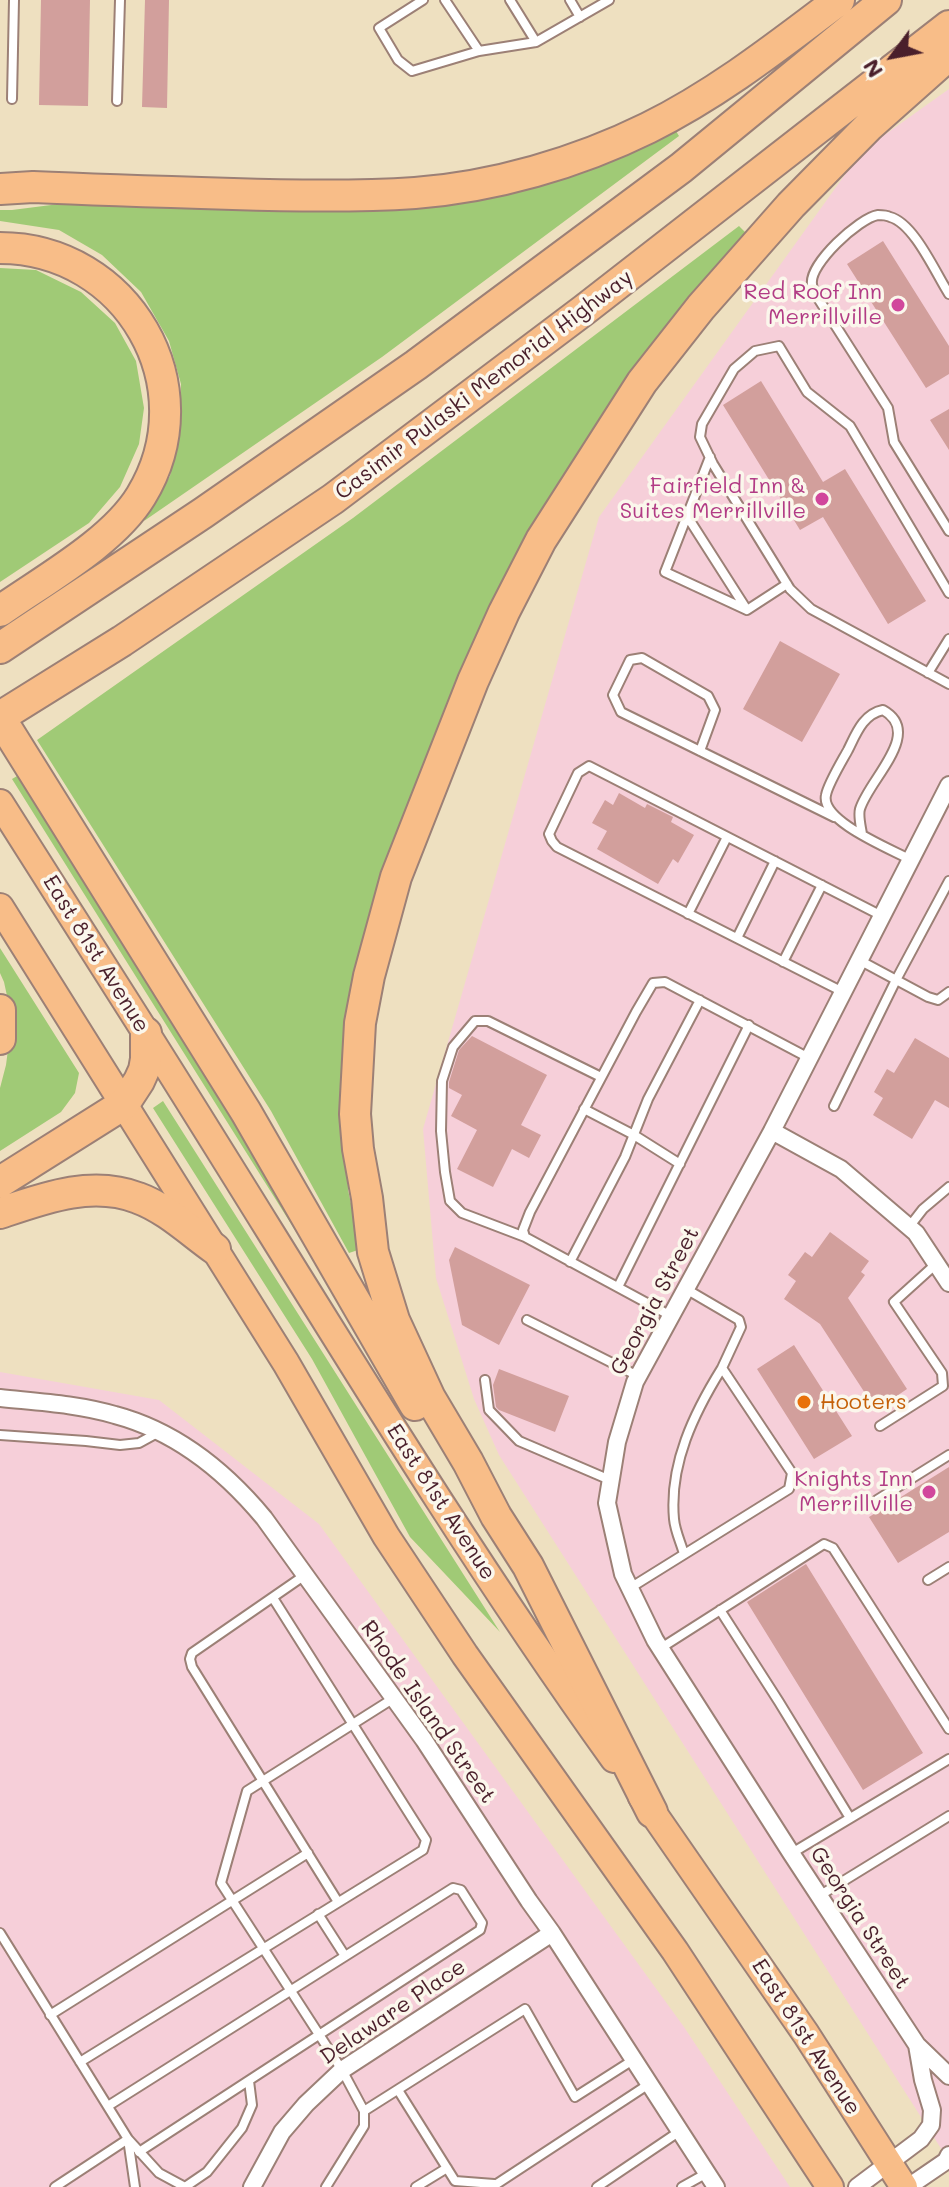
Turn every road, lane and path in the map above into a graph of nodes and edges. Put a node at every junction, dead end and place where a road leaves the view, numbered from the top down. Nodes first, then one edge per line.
1 (14, 0) edge
2 (120, 0) edge
3 (422, 0) edge
4 (445, 0) edge
5 (510, 0) edge
6 (570, 0) edge
7 (609, 0) edge
8 (839, 0) edge
9 (886, 0) edge
10 (580, 17) junction
11 (949, 26) edge
12 (536, 42) junction
13 (479, 51) junction
14 (949, 55) edge
15 (12, 99) dead end
16 (117, 101) dead end
17 (0, 186) edge
18 (0, 248) edge
19 (949, 294) edge
20 (710, 457) junction
21 (687, 516) junction
22 (949, 531) edge
23 (787, 584) junction
24 (949, 593) edge
25 (747, 610) junction
26 (0, 611) edge
27 (949, 639) edge
28 (4, 646) edge
29 (928, 673) junction
30 (949, 684) edge
31 (0, 718) edge
32 (700, 751) junction
33 (949, 785) edge
34 (0, 803) edge
35 (834, 817) junction
36 (862, 834) junction
37 (727, 837) junction
38 (911, 860) junction
39 (775, 861) junction
40 (949, 881) edge
41 (822, 885) junction
42 (0, 907) edge
43 (688, 914) junction
44 (882, 916) junction
45 (737, 938) junction
46 (859, 960) junction
47 (783, 962) junction
48 (896, 980) junction
49 (843, 992) junction
50 (949, 992) edge
51 (700, 1000) junction
52 (0, 1010) edge
53 (749, 1025) junction
54 (146, 1033) junction
55 (0, 1039) edge
56 (809, 1058) junction
57 (601, 1077) junction
58 (124, 1104) junction
59 (834, 1106) dead end
60 (584, 1109) junction
61 (772, 1131) junction
62 (634, 1135) junction
63 (680, 1164) junction
64 (0, 1182) edge
65 (949, 1187) edge
66 (0, 1213) edge
67 (909, 1227) junction
68 (525, 1237) junction
69 (215, 1249) junction
70 (570, 1262) junction
71 (936, 1263) junction
72 (949, 1283) edge
73 (618, 1287) junction
74 (686, 1289) junction
75 (671, 1316) junction
76 (527, 1320) dead end
77 (722, 1368) junction
78 (945, 1370) edge
79 (638, 1376) junction
80 (485, 1380) dead end
81 (0, 1398) edge
82 (880, 1426) dead end
83 (159, 1432) junction
84 (0, 1435) edge
85 (949, 1455) edge
86 (610, 1480) junction
87 (877, 1500) dead end
88 (496, 1516) junction
89 (684, 1554) junction
90 (949, 1567) edge
91 (305, 1575) junction
92 (928, 1580) dead end
93 (630, 1588) junction
94 (273, 1598) junction
95 (720, 1610) junction
96 (660, 1649) junction
97 (394, 1698) junction
98 (353, 1724) junction
99 (949, 1729) edge
100 (949, 1759) edge
101 (263, 1781) junction
102 (652, 1812) junction
103 (949, 1816) edge
104 (850, 1818) junction
105 (308, 1853) junction
106 (791, 1853) junction
107 (819, 1896) junction
108 (232, 1900) junction
109 (338, 1902) junction
110 (318, 1914) junction
111 (0, 1933) edge
112 (552, 1933) junction
113 (263, 1949) junction
114 (345, 1956) junction
115 (290, 1992) junction
116 (50, 2015) junction
117 (319, 2036) junction
118 (917, 2045) junction
119 (634, 2060) junction
120 (80, 2062) junction
121 (342, 2070) junction
122 (949, 2076) edge
123 (249, 2081) junction
124 (649, 2083) junction
125 (398, 2090) junction
126 (108, 2106) junction
127 (364, 2111) junction
128 (680, 2131) junction
129 (128, 2139) junction
130 (139, 2152) junction
131 (948, 2158) edge
132 (889, 2165) junction
133 (447, 2168) junction
134 (711, 2180) edge
135 (493, 2186) edge
136 (55, 2187) edge
137 (135, 2187) edge
138 (252, 2187) edge
139 (326, 2187) edge
140 (416, 2187) edge
141 (597, 2187) edge
142 (682, 2187) edge
143 (830, 2187) edge
144 (857, 2187) edge
145 (906, 2187) edge

1 - 15 lane
2 - 16 lane
3 - 13 lane
4 - 13 lane
5 - 12 lane
6 - 10 lane
7 - 10 lane
8 - 17 highway
9 - 28 highway
10 - 12 lane
11 - 31 highway, Casimir Pulaski Memorial Highway
12 - 13 lane
14 - 88 highway
18 - 26 highway
19 - 22 lane
20 - 21 lane
20 - 23 lane
20 - 24 lane
21 - 25 lane
21 - 25 lane
23 - 25 lane
23 - 29 lane
27 - 29 lane
29 - 30 lane
31 - 88 highway
32 - 32 lane
32 - 35 lane
33 - 38 street, Georgia Street
34 - 54 main road, East 81st Avenue
35 - 36 lane
35 - 36 lane
36 - 38 lane
37 - 39 lane
37 - 43 lane
37 - 43 lane
38 - 44 street, Georgia Street
39 - 41 lane
39 - 45 lane
40 - 48 lane
41 - 44 lane
41 - 47 lane
42 - 58 main road
43 - 45 lane
44 - 46 street, Georgia Street
45 - 47 lane
46 - 48 lane
46 - 49 street, Georgia Street
47 - 49 lane
48 - 50 lane
48 - 59 lane
49 - 56 street, Georgia Street
51 - 53 lane
51 - 57 lane
51 - 62 lane
52 - 55 highway
53 - 56 lane
53 - 63 lane
54 - 58 highway
54 - 102 main road, East 81st Avenue
56 - 61 street, Georgia Street
57 - 60 lane
57 - 68 lane
58 - 64 highway
58 - 69 main road
60 - 62 lane
60 - 68 lane
61 - 67 street
61 - 74 street, Georgia Street
62 - 63 lane
62 - 70 lane
63 - 73 lane
65 - 67 lane
66 - 69 highway
67 - 71 street
68 - 70 lane
69 - 143 main road
70 - 73 lane
71 - 72 street
71 - 78 lane
73 - 75 lane
74 - 75 street, Georgia Street
74 - 77 lane
75 - 79 street, Georgia Street
76 - 79 lane
77 - 89 lane
77 - 89 lane
78 - 82 lane
79 - 86 street, Georgia Street
80 - 86 lane
81 - 83 street, Rhode Island Street
83 - 84 lane
83 - 91 street, Rhode Island Street
85 - 87 lane
86 - 93 street, Georgia Street
88 - 102 highway
89 - 93 lane
90 - 92 lane
91 - 94 lane
91 - 97 street, Rhode Island Street
93 - 96 street, Georgia Street
94 - 98 lane
94 - 101 lane
95 - 96 lane
95 - 99 lane
95 - 104 lane
96 - 106 street, Georgia Street
97 - 98 lane
97 - 112 street, Rhode Island Street
98 - 101 lane
98 - 109 lane
100 - 104 lane
101 - 105 lane
101 - 108 lane
102 - 132 main road, East 81st Avenue
103 - 107 lane
104 - 106 lane
105 - 108 lane
105 - 109 lane
106 - 107 street, Georgia Street
107 - 118 street, Georgia Street
108 - 113 lane
108 - 116 lane
109 - 110 lane
110 - 113 lane
110 - 114 lane
111 - 116 lane
112 - 119 street, Rhode Island Street
112 - 121 street, Delaware Place
113 - 115 lane
113 - 120 lane
114 - 115 lane
114 - 117 lane
115 - 117 lane
115 - 126 lane
116 - 120 lane
117 - 121 lane
117 - 123 lane
118 - 122 street, Georgia Street
118 - 132 street, Georgia Street
119 - 124 street, Rhode Island Street
119 - 125 lane
120 - 126 lane
121 - 127 lane
121 - 138 street, Delaware Place
123 - 130 lane
123 - 130 lane
124 - 128 street, Rhode Island Street
124 - 135 lane
125 - 127 lane
125 - 133 lane
126 - 129 lane
127 - 139 lane
128 - 134 street, Rhode Island Street
128 - 141 lane
129 - 130 lane
129 - 136 lane
129 - 137 lane
131 - 145 street
132 - 144 street
132 - 145 main road, East 81st Avenue
133 - 135 lane
133 - 140 lane
134 - 142 lane

